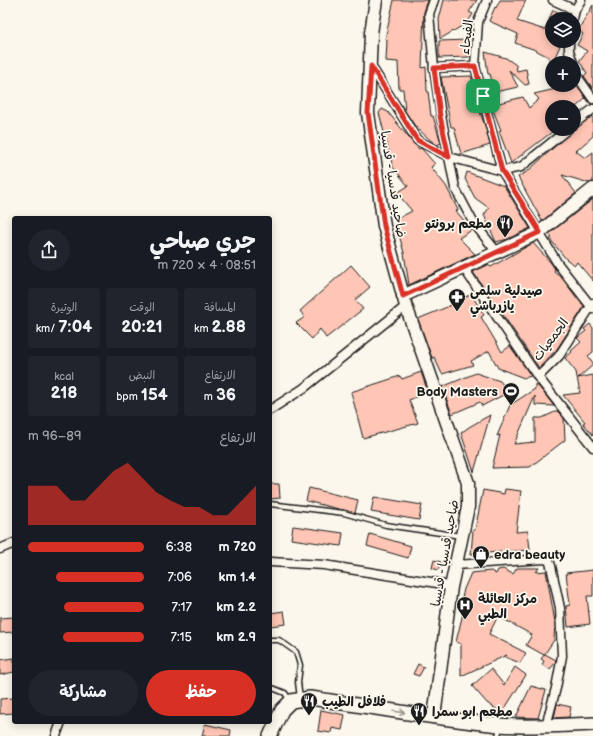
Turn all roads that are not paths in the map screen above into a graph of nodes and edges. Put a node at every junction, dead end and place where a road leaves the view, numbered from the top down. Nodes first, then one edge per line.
1 (376, 0) edge
2 (434, 0) edge
3 (487, 0) edge
4 (553, 0) edge
5 (581, 0) edge
6 (575, 10) joint
7 (371, 66) junction
8 (475, 66) junction
9 (434, 68) junction
10 (581, 82) edge
11 (593, 99) edge
12 (593, 108) edge
13 (581, 118) edge
14 (559, 136) edge
15 (449, 157) junction
16 (502, 171) junction
17 (593, 189) edge
18 (540, 232) junction
19 (496, 251) junction
20 (463, 267) junction
21 (404, 301) junction
22 (592, 306) edge
23 (538, 377) junction
24 (272, 409) edge
25 (593, 447) edge
26 (272, 504) edge
27 (462, 536) junction
28 (12, 544) edge
29 (0, 549) edge
30 (272, 562) edge
31 (456, 565) junction
32 (452, 587) junction
33 (272, 640) edge
34 (272, 688) edge
35 (295, 700) junction
36 (434, 717) junction
37 (60, 724) edge
38 (593, 724) edge
39 (546, 726) junction
40 (499, 731) edge
41 (56, 736) edge
42 (270, 736) edge

1 - 7 main road, ضاحيد قدسيا - قدسيا
2 - 9 street
3 - 8 street, الفيحاء
4 - 6 street
5 - 6 street
7 - 15 street
7 - 21 main road, ضاحيد قدسيا - قدسيا
8 - 9 street
8 - 16 street, الفيحاء
9 - 15 street
10 - 11 street
12 - 13 street
14 - 16 street
15 - 16 street
15 - 19 street
16 - 18 street, الفيحاء
17 - 18 main road
18 - 19 main road
18 - 22 street, الجمعيات
19 - 20 main road
20 - 21 main road
20 - 23 street, الجمعيات
21 - 24 street
21 - 27 main road, ضاحيد قدسيا - قدسيا
22 - 23 street, الجمعيات
23 - 25 street
26 - 27 lane
27 - 31 main road, ضاحيد قدسيا - قدسيا
28 - 29 street
30 - 32 street
31 - 32 main road, ضاحيد قدسيا - قدسيا
31 - 39 street
32 - 36 main road, ضاحيد قدسيا - قدسيا
33 - 35 lane
34 - 35 lane
35 -> 36 main road
35 - 42 main road
36 - 40 main road
37 - 41 street
38 - 39 main road
39 - 40 main road

